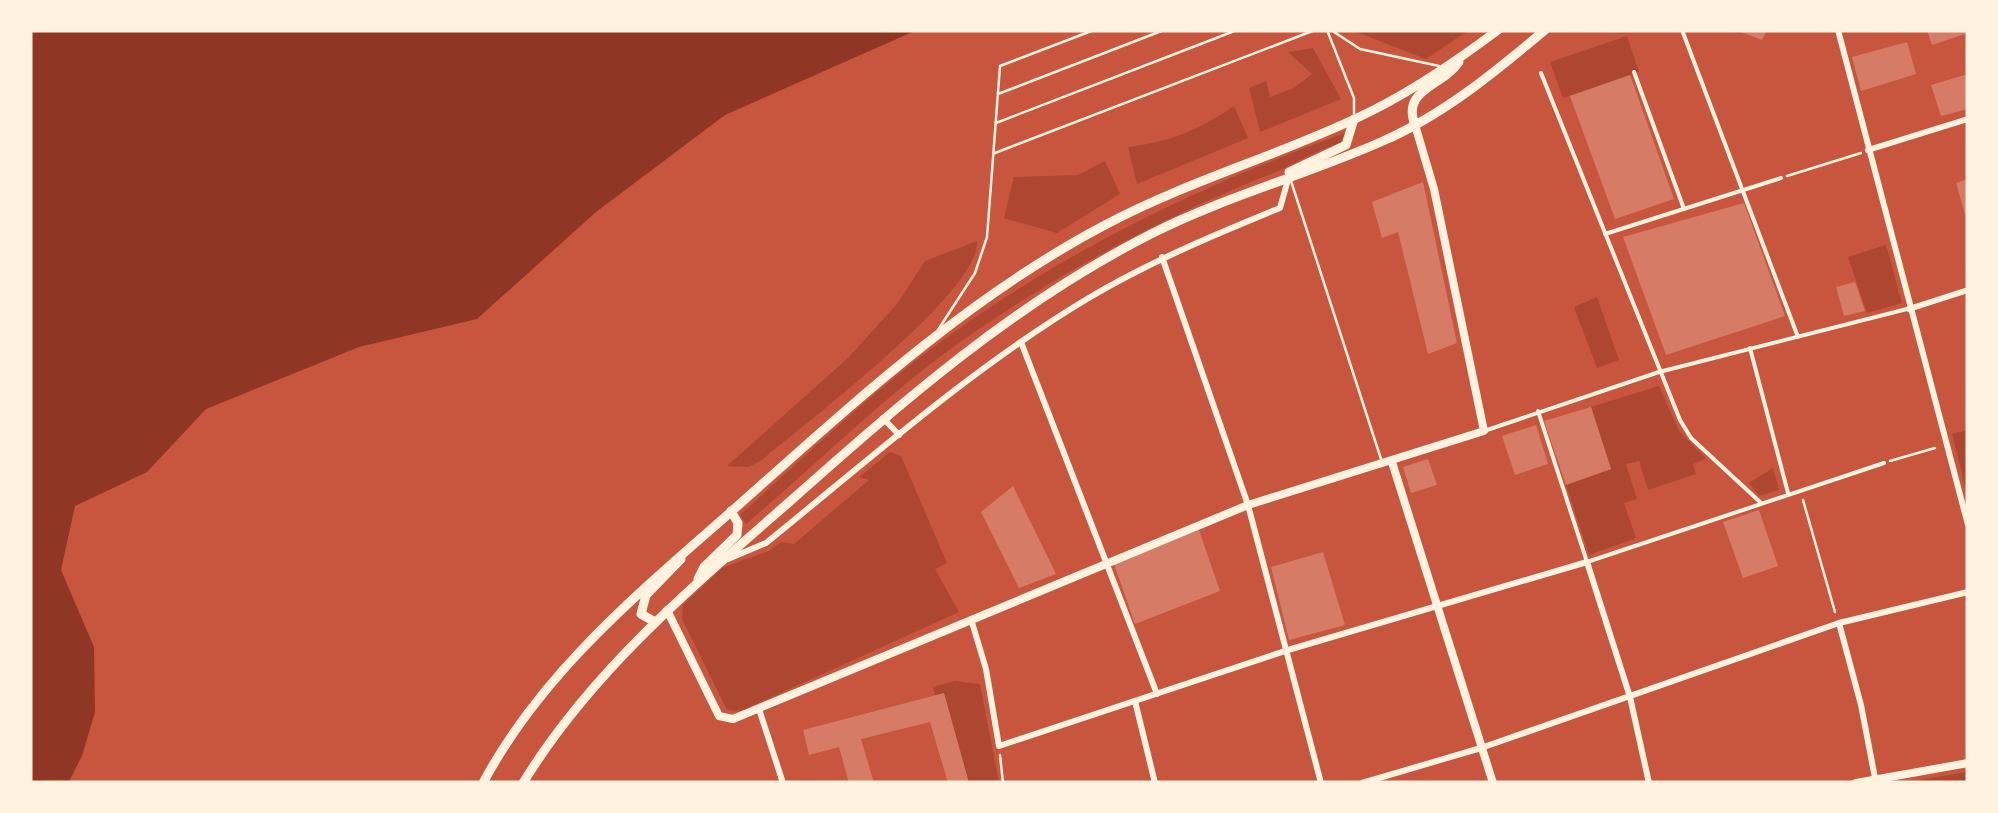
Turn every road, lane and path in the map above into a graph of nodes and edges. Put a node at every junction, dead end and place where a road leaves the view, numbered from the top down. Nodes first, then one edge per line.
1 (1094, 30) edge
2 (1164, 30) edge
3 (1237, 30) edge
4 (1316, 30) edge
5 (1329, 30) edge
6 (1498, 30) edge
7 (1541, 30) edge
8 (1682, 30) edge
9 (1838, 30) edge
10 (1461, 58) junction
11 (1446, 67) junction
12 (1634, 72) dead end
13 (1541, 73) dead end
14 (998, 94) junction
15 (1968, 119) edge
16 (1354, 120) junction
17 (996, 124) junction
18 (1416, 124) junction
19 (1868, 150) junction
20 (994, 154) junction
21 (1289, 175) junction
22 (1781, 178) joint
23 (1278, 180) junction
24 (1742, 191) junction
25 (1684, 209) junction
26 (1605, 234) junction
27 (1162, 257) junction
28 (1968, 290) edge
29 (1909, 308) junction
30 (934, 336) junction
31 (1798, 337) junction
32 (1021, 342) junction
33 (1750, 347) junction
34 (1659, 372) junction
35 (1538, 412) junction
36 (882, 418) junction
37 (1484, 430) junction
38 (899, 435) junction
39 (1948, 444) junction
40 (1884, 463) joint
41 (1387, 464) junction
42 (1800, 489) junction
43 (1788, 493) junction
44 (1760, 502) junction
45 (1248, 505) junction
46 (731, 512) junction
47 (1968, 525) edge
48 (692, 544) junction
49 (722, 561) junction
50 (1108, 561) junction
51 (1588, 562) junction
52 (695, 586) junction
53 (1968, 592) edge
54 (1436, 605) junction
55 (668, 610) junction
56 (971, 619) junction
57 (655, 622) junction
58 (1838, 623) junction
59 (1288, 650) junction
60 (1156, 694) junction
61 (1630, 697) junction
62 (1134, 701) junction
63 (759, 708) junction
64 (1000, 746) junction
65 (1481, 748) junction
66 (1968, 763) edge
67 (1875, 778) junction
68 (483, 783) edge
69 (523, 783) edge
70 (784, 783) edge
71 (1004, 783) edge
72 (1155, 783) edge
73 (1322, 783) edge
74 (1362, 783) edge
75 (1493, 783) edge
76 (1649, 783) edge
77 (1856, 783) edge

1 - 14 lane
2 - 14 lane
3 - 17 lane
4 - 20 lane
5 - 11 lane
5 - 16 lane
6 - 10 main road
7 - 18 main road
8 - 24 street
9 - 19 street
10 - 11 main road
10 - 18 main road
11 - 16 main road
12 - 25 street
13 - 26 street
14 - 17 lane
15 - 19 street
16 - 23 main road
16 - 30 main road
17 - 20 lane
18 - 21 main road
18 - 37 street
19 - 22 path
19 - 29 street
20 - 30 lane
21 - 23 main road
21 - 27 street
21 - 41 lane
22 - 24 street
23 - 36 main road
24 - 25 street
24 - 31 street
25 - 26 street
26 - 34 street
27 - 32 street
27 - 45 street
28 - 29 street
29 - 31 street
29 - 39 street
30 - 46 main road
31 - 33 street
32 - 38 street
32 - 50 street
33 - 34 street
33 - 43 street
34 - 35 street
34 - 44 street
35 - 37 street
35 - 51 street
36 - 38 street
36 - 49 main road
37 - 41 street
38 - 49 street
39 - 40 path
39 - 47 street
40 - 42 street
41 - 45 street
41 - 54 street
42 - 43 street
42 - 58 path
43 - 44 street
44 - 51 street
45 - 50 street
45 - 59 street
46 - 48 main road
46 - 52 main road
48 - 57 main road
48 - 68 main road
49 - 52 main road
50 - 56 street
50 - 60 street
51 - 54 street
51 - 61 street
52 - 55 main road
53 - 58 street
54 - 59 street
54 - 65 street
55 - 57 main road
55 - 63 street
56 - 63 street
56 - 64 street
57 - 69 main road
58 - 61 street
58 - 67 street
59 - 60 street
59 - 73 street
60 - 62 street
61 - 65 street
61 - 76 street
62 - 64 street
62 - 72 street
63 - 70 street
64 - 71 path
65 - 74 street
65 - 75 street
66 - 67 street
67 - 77 street

